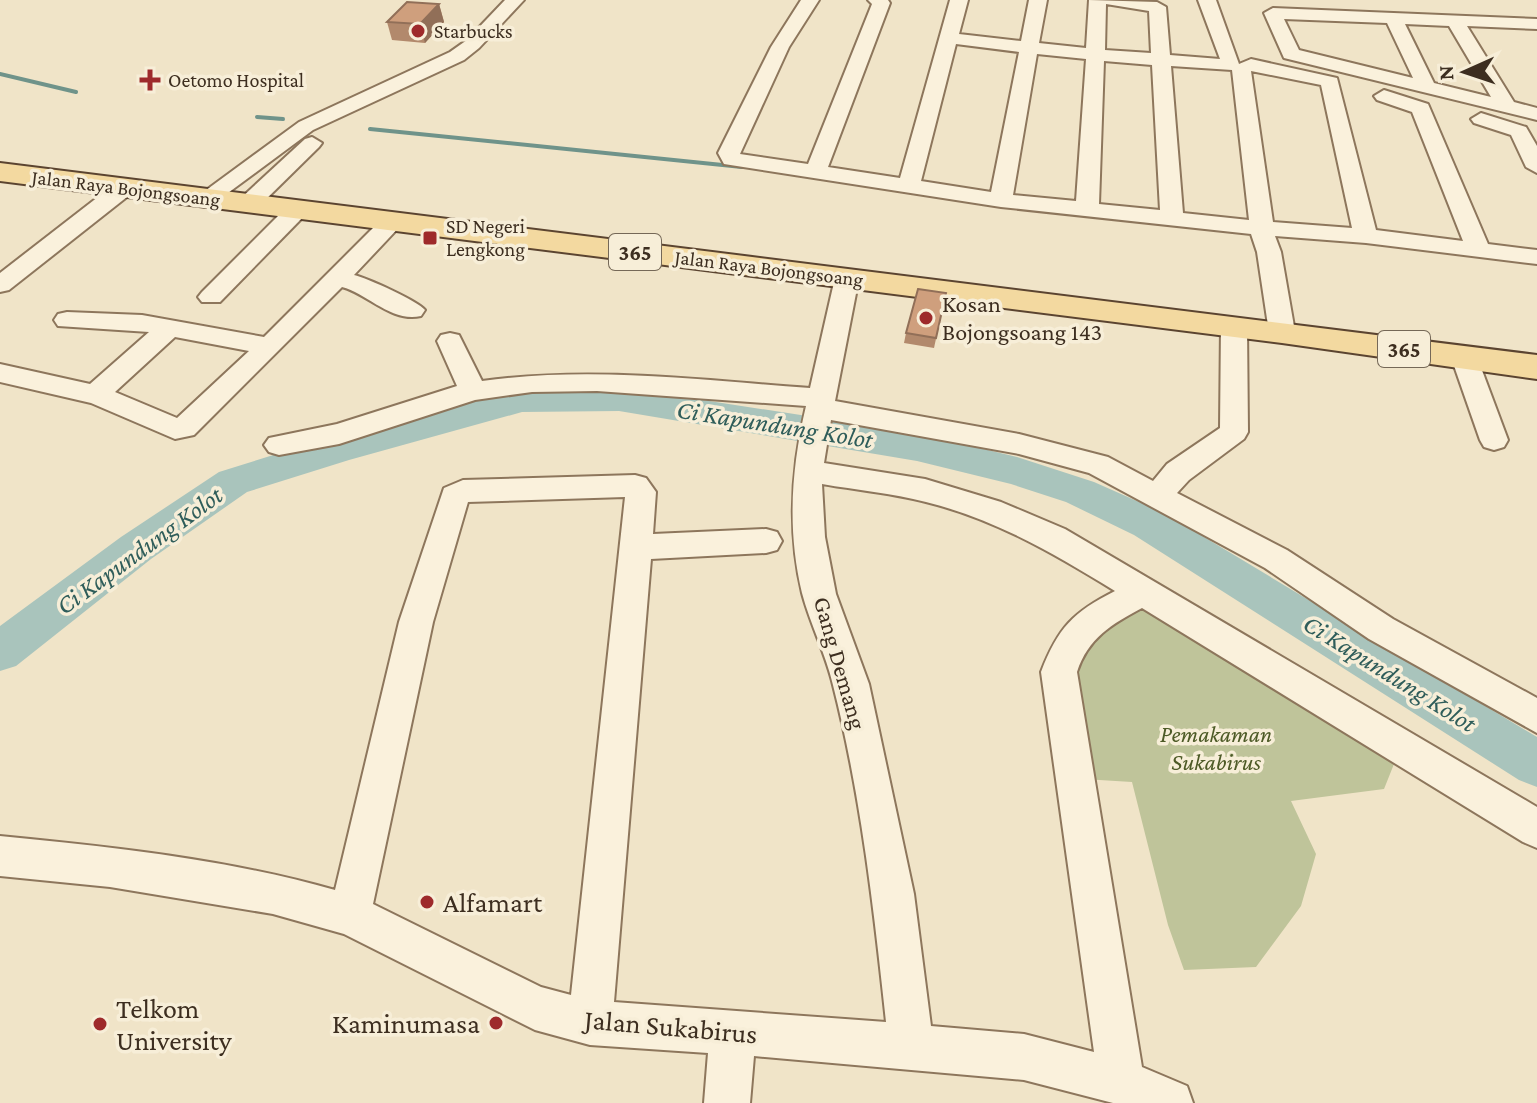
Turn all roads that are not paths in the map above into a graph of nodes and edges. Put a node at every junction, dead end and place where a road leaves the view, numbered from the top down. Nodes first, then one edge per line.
1 (515, 0) edge
2 (539, 0) edge
3 (810, 0) edge
4 (877, 0) edge
5 (959, 0) edge
6 (1038, 0) edge
7 (1098, 0) edge
8 (1111, 0) edge
9 (1207, 0) edge
10 (1393, 17) junction
11 (1454, 20) junction
12 (1517, 23) junction
13 (1537, 24) edge
14 (1338, 28) junction
15 (949, 38) junction
16 (1530, 42) dead end
17 (1029, 49) junction
18 (1097, 55) junction
19 (1163, 60) junction
20 (1238, 65) junction
21 (1357, 71) junction
22 (1330, 82) junction
23 (1427, 88) junction
24 (1507, 107) junction
25 (1537, 114) edge
26 (1475, 118) dead end
27 (287, 139) junction
28 (311, 144) junction
29 (1537, 167) edge
30 (0, 172) edge
31 (815, 173) junction
32 (908, 187) junction
33 (124, 188) junction
34 (205, 199) junction
35 (1001, 200) junction
36 (248, 204) junction
37 (297, 210) junction
38 (1087, 210) junction
39 (1172, 219) junction
40 (392, 222) junction
41 (1366, 236) junction
42 (1263, 237) junction
43 (1479, 250) junction
44 (1537, 257) edge
45 (334, 278) junction
46 (847, 278) junction
47 (0, 285) edge
48 (211, 297) dead end
49 (412, 310) dead end
50 (67, 320) dead end
51 (1234, 326) junction
52 (170, 328) junction
53 (1276, 331) junction
54 (450, 341) dead end
55 (270, 347) junction
56 (1464, 357) junction
57 (1537, 367) edge
58 (0, 373) edge
59 (473, 391) junction
60 (95, 395) junction
61 (821, 407) junction
62 (1494, 440) dead end
63 (279, 445) dead end
64 (809, 461) junction
65 (1158, 495) junction
66 (766, 541) dead end
67 (636, 547) junction
68 (1144, 591) junction
69 (1537, 717) edge
70 (1537, 829) edge
71 (0, 856) edge
72 (350, 915) junction
73 (590, 1023) junction
74 (733, 1032) junction
75 (911, 1048) junction
76 (1121, 1082) junction
77 (727, 1103) edge
78 (1170, 1103) edge

1 - 27 street
2 - 28 street
3 - 31 street
4 - 31 street
5 - 15 street
6 - 17 street
7 - 18 street
8 - 19 street
9 - 20 street
10 - 11 street
10 - 14 street
10 - 23 street
11 - 12 street
11 - 24 street
12 - 13 street
12 - 16 street
14 - 21 street
14 - 21 street
15 - 17 street
15 - 32 street
17 - 18 street
17 - 35 street
18 - 19 street
18 - 38 street
19 - 20 street
19 - 39 street
20 - 22 street
20 - 42 street
21 - 23 street
22 - 41 street
22 - 43 street
23 - 24 street
24 - 25 street
26 - 29 street
27 - 28 street
27 - 34 street
28 - 36 street
30 - 33 main road, Jalan Raya Bojongsoang / 365
31 - 32 street
32 - 35 street
33 - 34 main road, Jalan Raya Bojongsoang / 365
33 - 47 street
34 - 36 main road, Jalan Raya Bojongsoang / 365
35 - 38 street
36 - 37 main road, Jalan Raya Bojongsoang / 365
37 - 40 main road, Jalan Raya Bojongsoang / 365
37 - 48 street
38 - 39 street
39 - 42 street
40 - 45 street
40 - 46 main road, Jalan Raya Bojongsoang / 365
41 - 42 street
41 - 43 street
42 - 53 street
43 - 44 street
45 - 49 street
45 - 55 street
46 - 51 main road, Jalan Raya Bojongsoang / 365
46 - 61 street, Gang Demang
50 - 52 street
51 - 53 main road, Jalan Raya Bojongsoang / 365
51 - 65 street
52 - 55 street
52 - 60 street
53 - 56 main road, Jalan Raya Bojongsoang / 365
54 - 59 street
55 - 60 street
56 - 57 main road, Jalan Raya Bojongsoang / 365
56 - 62 street
58 - 60 street
59 - 61 street
59 - 63 street
61 - 64 street, Gang Demang
61 - 65 street
64 - 68 street
64 - 75 street, Gang Demang
65 - 69 street
66 - 67 street
67 - 72 street
67 - 73 street
68 - 70 street
68 - 76 street
71 - 72 street, Jalan Sukabirus
72 - 73 street, Jalan Sukabirus
73 - 74 street, Jalan Sukabirus
74 - 75 street, Jalan Sukabirus
74 - 77 street
75 - 76 street, Jalan Sukabirus
76 - 78 street, Jalan Sukabirus

